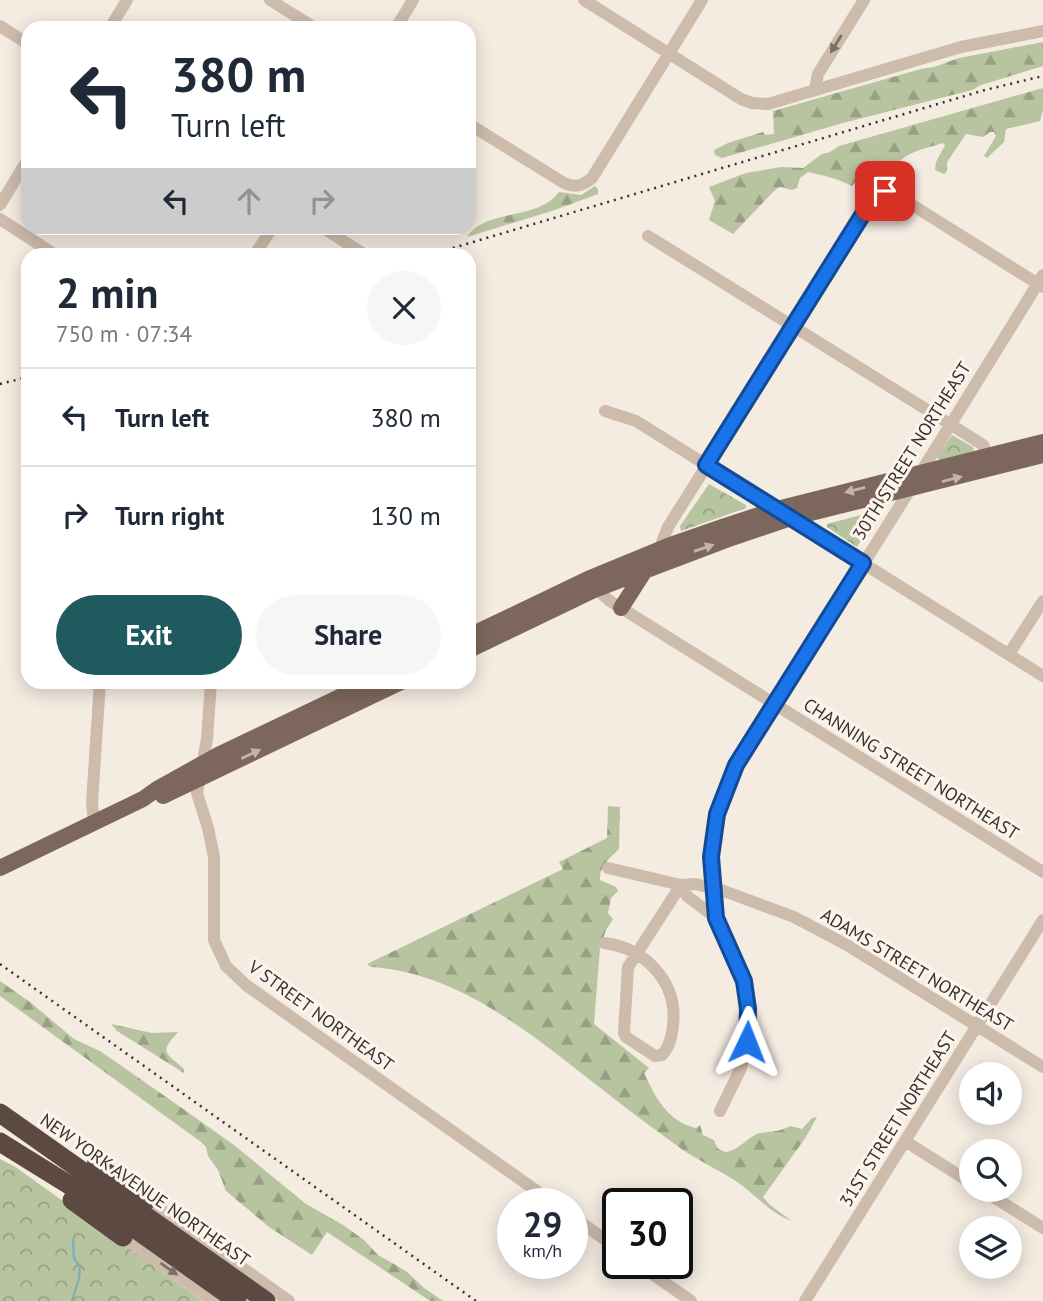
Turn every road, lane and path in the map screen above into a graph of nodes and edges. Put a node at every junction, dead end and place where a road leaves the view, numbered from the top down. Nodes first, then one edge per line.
1 (127, 0) edge
2 (271, 0) edge
3 (414, 0) edge
4 (584, 0) edge
5 (702, 0) edge
6 (864, 0) edge
7 (114, 21) edge
8 (304, 21) edge
9 (400, 21) edge
10 (0, 26) edge
11 (1043, 31) edge
12 (21, 40) edge
13 (669, 53) junction
14 (815, 89) junction
15 (476, 128) edge
16 (21, 170) edge
17 (0, 205) edge
18 (0, 219) edge
19 (21, 233) edge
20 (25, 235) edge
21 (334, 235) edge
22 (648, 236) dead end
23 (45, 248) edge
24 (355, 248) edge
25 (1041, 282) edge
26 (794, 326) junction
27 (605, 411) dead end
28 (950, 424) junction
29 (1043, 442) edge
30 (1043, 455) edge
31 (988, 456) junction
32 (706, 465) junction
33 (921, 473) junction
34 (911, 489) junction
35 (777, 509) junction
36 (791, 518) junction
37 (662, 556) junction
38 (863, 563) junction
39 (646, 569) junction
40 (591, 584) junction
41 (1043, 601) edge
42 (621, 608) junction
43 (476, 633) edge
44 (476, 646) edge
45 (1009, 654) junction
46 (1043, 676) edge
47 (100, 689) edge
48 (210, 689) edge
49 (361, 689) edge
50 (382, 689) edge
51 (341, 704) junction
52 (774, 705) junction
53 (202, 770) junction
54 (94, 823) junction
55 (0, 868) edge
56 (608, 868) dead end
57 (1043, 872) edge
58 (681, 885) junction
59 (713, 888) junction
60 (716, 918) junction
61 (1043, 920) edge
62 (604, 943) dead end
63 (638, 954) junction
64 (976, 1026) junction
65 (1043, 1067) edge
66 (0, 1101) edge
67 (720, 1111) dead end
68 (0, 1113) edge
69 (0, 1124) edge
70 (905, 1141) junction
71 (0, 1142) edge
72 (83, 1172) junction
73 (959, 1175) edge
74 (532, 1188) edge
75 (147, 1200) joint
76 (1001, 1202) edge
77 (1043, 1228) edge
78 (123, 1237) joint
79 (659, 1279) edge
80 (214, 1301) edge
81 (237, 1301) edge
82 (266, 1301) edge
83 (289, 1301) edge
84 (691, 1301) edge
85 (805, 1301) edge

1 - 7 street
2 - 8 street
3 - 9 street
4 - 13 street
5 - 13 street
6 -> 14 street
10 - 12 street
11 - 14 street
13 - 14 street
13 - 15 street
16 - 17 street
18 - 19 street
20 - 23 street
21 - 24 street
22 - 26 street
25 - 26 street
25 - 28 street, 30TH STREET NORTHEAST
26 - 28 street
26 - 32 street
27 - 32 street
28 - 31 street
28 - 33 street, 30TH STREET NORTHEAST
29 - 31 main road
34 -> 30 main road
31 - 33 main road
32 - 35 street
32 - 37 street
33 - 34 street, 30TH STREET NORTHEAST
33 -> 35 main road
34 - 36 main road
34 - 38 street, 30TH STREET NORTHEAST
35 - 36 street
35 - 37 main road
37 -> 36 main road
36 - 38 street
37 - 39 main road
37 - 40 main road
38 - 45 street
38 - 52 street, 30TH STREET NORTHEAST
39 - 40 main road
39 - 42 main road
40 - 42 street, CHANNING STREET NORTHEAST
40 - 43 main road
40 - 44 main road
41 - 45 street
42 - 52 street, CHANNING STREET NORTHEAST
45 - 46 street
47 - 54 street
48 - 53 street, V STREET NORTHEAST
49 - 51 main road
50 - 51 main road
51 - 53 main road
52 - 57 street, CHANNING STREET NORTHEAST
52 - 59 street, 30TH STREET NORTHEAST
53 - 54 main road
53 - 74 street, V STREET NORTHEAST
54 - 55 main road
56 - 58 street, ADAMS STREET NORTHEAST
58 - 59 street, ADAMS STREET NORTHEAST
58 - 60 street
58 - 63 street
59 - 60 street, 30TH STREET NORTHEAST
59 - 64 street, ADAMS STREET NORTHEAST
60 - 67 street, 30TH STREET NORTHEAST
61 - 64 street, 31ST STREET NORTHEAST
62 - 63 street
63 - 63 street
64 - 65 street, ADAMS STREET NORTHEAST
64 - 70 street, 31ST STREET NORTHEAST
66 - 75 highway
68 - 72 highway, NEW YORK AVENUE NORTHEAST
69 - 72 highway
70 - 73 street
70 - 85 street, 31ST STREET NORTHEAST
71 - 78 highway
71 - 81 highway
72 - 82 highway, NEW YORK AVENUE NORTHEAST
75 - 83 street
76 - 77 street
78 -> 80 street
79 - 84 street

